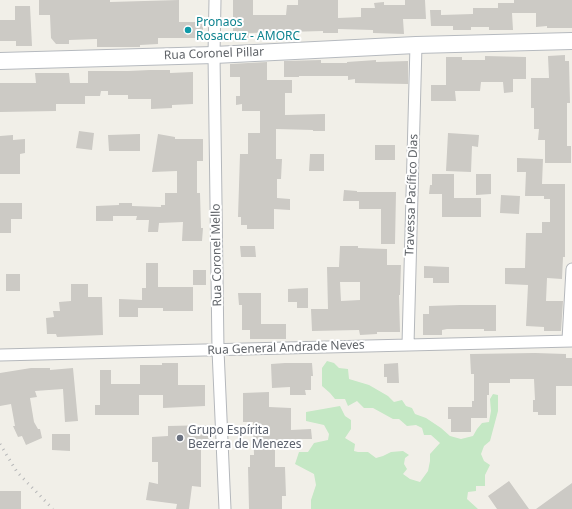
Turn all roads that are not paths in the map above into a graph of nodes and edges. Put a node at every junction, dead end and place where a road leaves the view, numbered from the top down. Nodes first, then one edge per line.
1 (215, 0) edge
2 (572, 41) edge
3 (416, 45) junction
4 (214, 55) junction
5 (0, 61) edge
6 (572, 268) edge
7 (570, 341) edge
8 (408, 344) junction
9 (218, 350) junction
10 (0, 355) edge
11 (225, 509) edge

1 - 4 street, Rua Coronel Mello
2 - 3 street, Rua Coronel Pillar
3 - 4 street, Rua Coronel Pillar
3 - 8 street, Travessa Pacífico Dias
4 - 5 street, Rua Coronel Pillar
4 - 9 street, Rua Coronel Mello
6 - 7 street
7 - 8 street, Rua General Andrade Neves
8 - 9 street, Rua General Andrade Neves
9 - 10 street, Rua General Andrade Neves
9 - 11 street, Rua Coronel Mello

